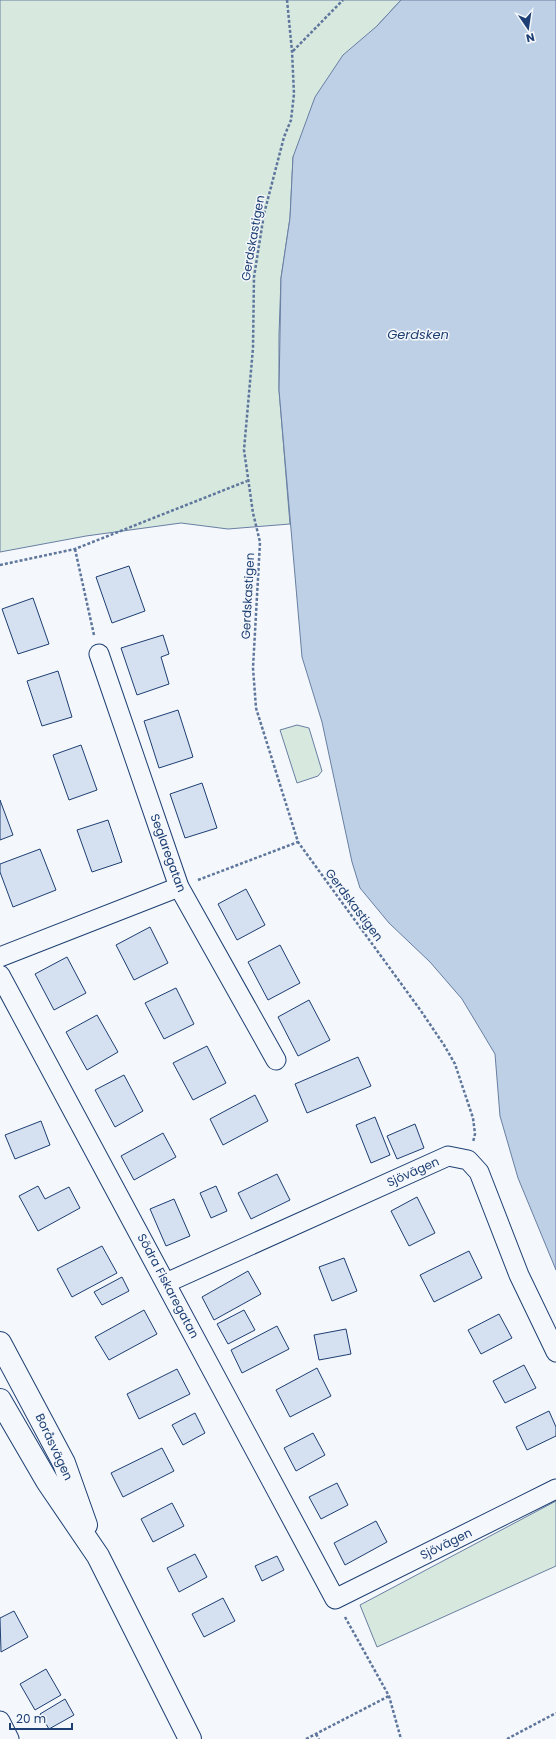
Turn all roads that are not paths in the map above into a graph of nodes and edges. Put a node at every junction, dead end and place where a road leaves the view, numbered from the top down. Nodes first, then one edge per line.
1 (99, 654) road end
2 (179, 887) junction
3 (0, 957) edge
4 (0, 975) edge
5 (276, 1060) dead end
6 (166, 1283) junction
7 (0, 1343) edge
8 (556, 1352) edge
9 (0, 1400) edge
10 (556, 1490) edge
11 (98, 1556) junction
12 (335, 1598) joint
13 (0, 1721) edge
14 (8, 1739) edge
15 (190, 1739) edge

1 - 2 street, Seglaregatan
2 - 3 street
2 - 5 street, Seglaregatan
4 - 6 street, Södra Fiskaregatan
6 - 8 street, Sjövägen
6 - 12 street, Södra Fiskaregatan
7 - 11 main road, Boråsvägen
9 - 11 main road, Boråsvägen
10 - 12 street, Sjövägen
11 - 15 main road, Boråsvägen
13 - 14 street

